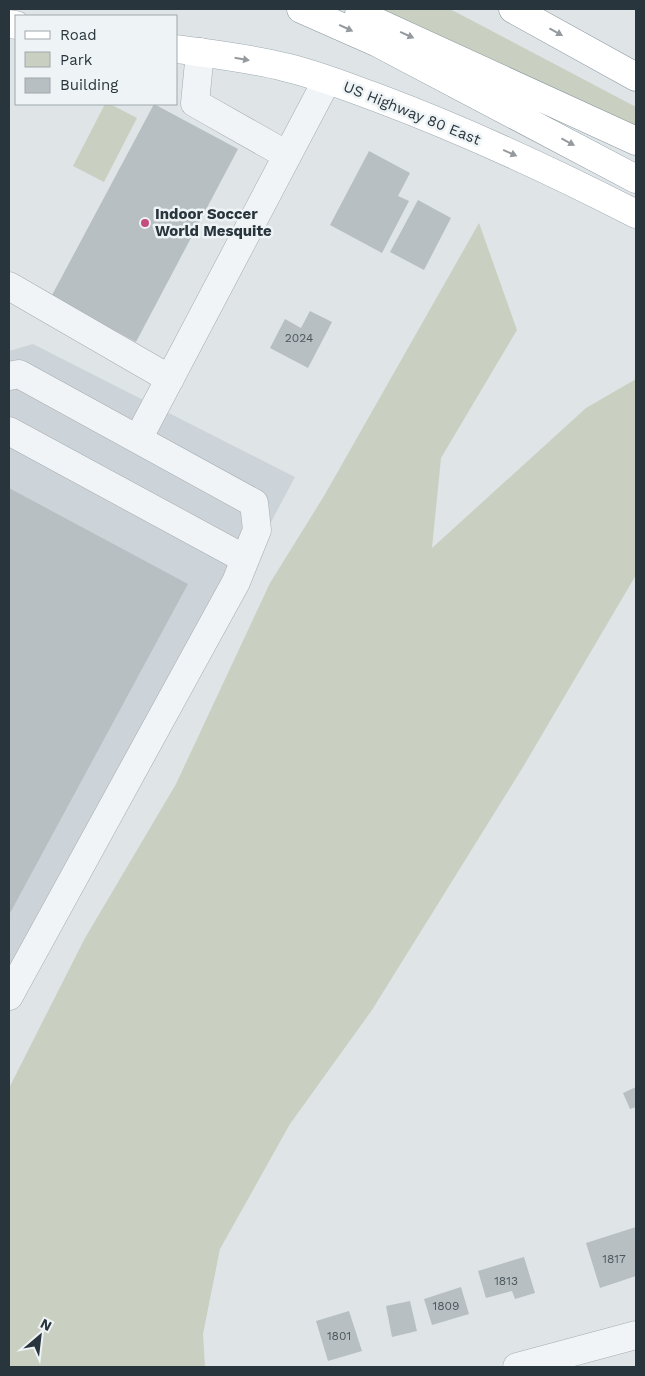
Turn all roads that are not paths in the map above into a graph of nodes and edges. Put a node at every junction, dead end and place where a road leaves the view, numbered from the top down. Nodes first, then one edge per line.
1 (301, 9) edge
2 (346, 9) edge
3 (513, 9) edge
4 (188, 50) edge
5 (636, 77) edge
6 (327, 80) junction
7 (636, 141) edge
8 (287, 155) junction
9 (636, 178) edge
10 (636, 214) edge
11 (9, 286) edge
12 (9, 376) edge
13 (170, 379) junction
14 (9, 431) edge
15 (138, 440) junction
16 (245, 559) junction
17 (9, 996) edge
18 (636, 1335) edge
19 (516, 1367) edge

1 -> 9 main road
2 -> 7 main road
3 -> 5 main road
4 -> 6 main road, US Highway 80 East
4 - 8 street
6 - 8 street
6 -> 10 main road, US Highway 80 East
8 - 13 street
11 - 13 street
12 - 15 street
13 - 15 street
14 - 16 street
15 - 16 street
16 - 17 street
18 - 19 street

